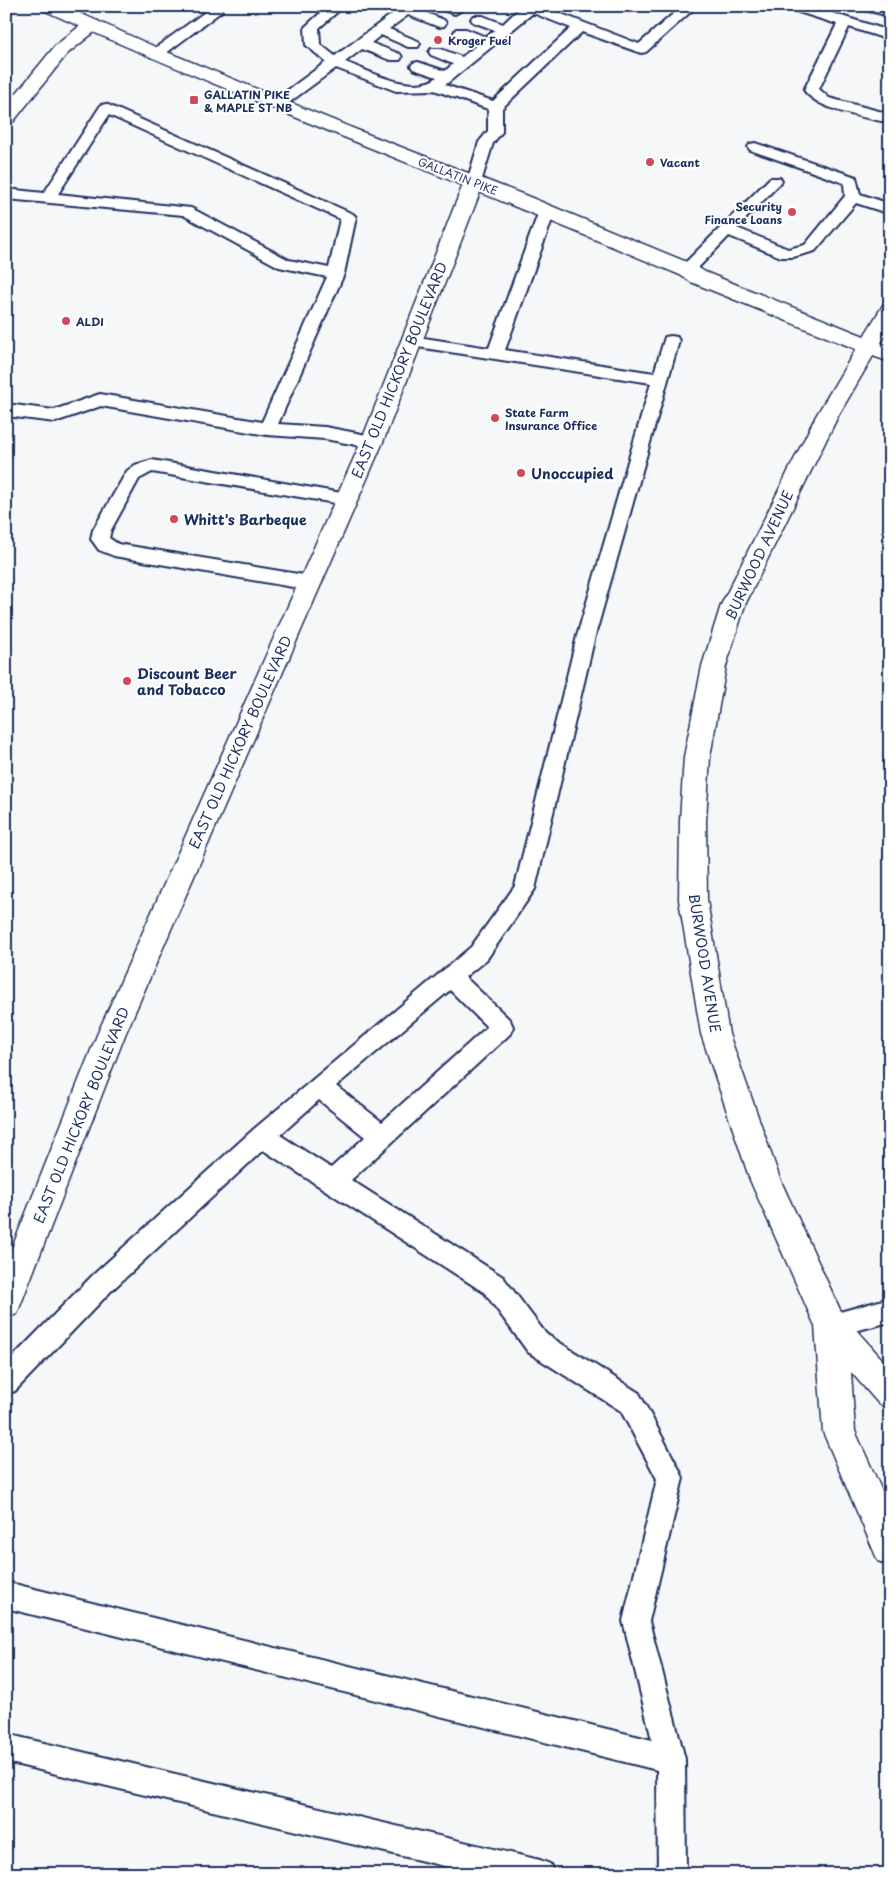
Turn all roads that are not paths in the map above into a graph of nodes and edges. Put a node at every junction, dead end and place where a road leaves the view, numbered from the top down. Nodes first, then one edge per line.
1 (48, 6) edge
2 (337, 6) edge
3 (690, 6) edge
4 (794, 6) edge
5 (866, 6) edge
6 (531, 7) edge
7 (213, 8) edge
8 (409, 8) edge
9 (890, 12) edge
10 (478, 19) dead end
11 (844, 22) junction
12 (439, 23) dead end
13 (92, 25) junction
14 (580, 27) junction
15 (505, 29) junction
16 (380, 30) junction
17 (461, 32) dead end
18 (890, 36) edge
19 (488, 43) junction
20 (361, 44) junction
21 (413, 44) dead end
22 (436, 52) dead end
23 (156, 54) junction
24 (395, 57) dead end
25 (336, 63) junction
26 (463, 64) junction
27 (418, 66) dead end
28 (447, 76) junction
29 (435, 86) junction
30 (278, 104) junction
31 (495, 106) junction
32 (6, 118) edge
33 (890, 120) edge
34 (755, 147) dead end
35 (775, 181) dead end
36 (474, 182) junction
37 (6, 194) edge
38 (49, 197) junction
39 (853, 198) junction
40 (890, 209) edge
41 (547, 211) junction
42 (728, 230) junction
43 (687, 270) junction
44 (336, 274) junction
45 (890, 310) edge
46 (411, 341) junction
47 (671, 341) dead end
48 (878, 350) edge
49 (495, 354) junction
50 (660, 379) junction
51 (6, 410) edge
52 (267, 429) junction
53 (372, 442) junction
54 (346, 499) junction
55 (310, 583) junction
56 (450, 977) junction
57 (319, 1086) junction
58 (262, 1136) junction
59 (382, 1136) junction
60 (332, 1182) junction
61 (6, 1303) edge
62 (890, 1310) edge
63 (831, 1325) junction
64 (6, 1382) edge
65 (890, 1393) edge
66 (890, 1549) edge
67 (6, 1594) edge
68 (6, 1748) edge
69 (670, 1759) junction
70 (540, 1874) edge
71 (672, 1874) edge

1 - 13 main road, GALLATIN PIKE
2 - 25 lane
3 - 14 lane
4 - 11 lane
5 - 9 lane
6 - 14 lane
6 - 15 lane
7 - 23 lane
8 - 12 lane
8 - 16 lane
10 - 15 lane
11 - 18 lane
11 - 33 lane
13 - 23 main road, GALLATIN PIKE
13 - 32 main road
14 - 31 lane
15 - 19 lane
16 - 20 lane
16 - 21 lane
17 - 19 lane
19 - 26 lane
20 - 24 lane
20 - 25 lane
22 - 26 lane
23 - 30 main road, GALLATIN PIKE
25 - 29 lane
25 - 30 lane
26 - 28 lane
27 - 28 lane
28 - 29 lane
29 - 31 lane
30 - 36 main road, GALLATIN PIKE
31 - 36 lane
34 - 39 lane
35 - 42 lane
36 - 41 main road, GALLATIN PIKE
36 - 46 main road, EAST OLD HICKORY BOULEVARD
37 - 38 lane
38 - 44 lane
38 - 44 lane
39 - 40 lane
39 - 42 lane
41 - 43 main road, GALLATIN PIKE
41 - 49 lane
42 - 43 lane
43 - 48 main road, GALLATIN PIKE
44 - 52 lane
45 - 48 main road, BURWOOD AVENUE
46 - 49 lane
46 - 53 main road, EAST OLD HICKORY BOULEVARD
47 - 50 lane
48 - 63 main road, BURWOOD AVENUE
49 - 50 lane
50 - 56 lane
51 - 52 lane
52 - 53 lane
53 - 54 main road, EAST OLD HICKORY BOULEVARD
54 - 55 main road, EAST OLD HICKORY BOULEVARD
54 - 55 lane
55 - 61 main road, EAST OLD HICKORY BOULEVARD
56 - 57 lane
56 - 59 lane
57 - 58 lane
57 - 59 lane
58 - 60 lane
58 - 64 lane
59 - 60 lane
60 - 69 lane
62 - 63 lane
63 - 65 main road, BURWOOD AVENUE
63 - 66 main road, BURWOOD AVENUE
67 - 69 lane
68 - 70 lane
69 - 71 lane

